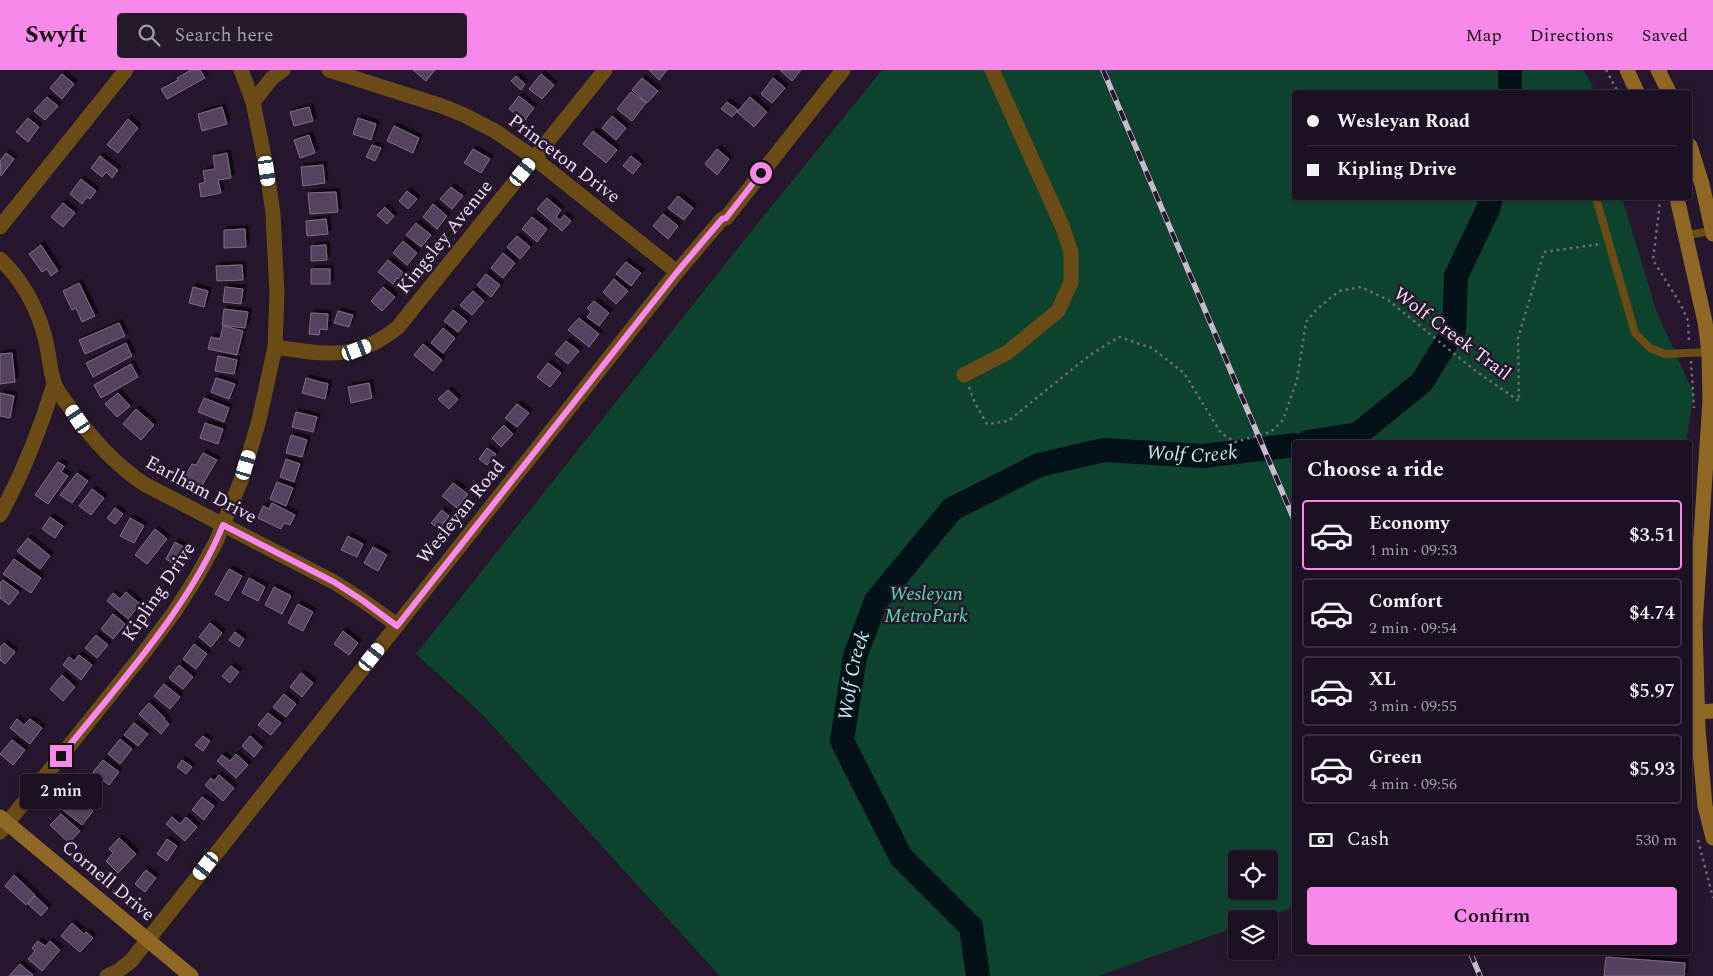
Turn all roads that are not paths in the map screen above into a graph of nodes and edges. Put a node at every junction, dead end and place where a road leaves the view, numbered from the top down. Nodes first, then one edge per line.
1 (126, 70) edge
2 (241, 70) edge
3 (283, 70) edge
4 (329, 70) edge
5 (605, 70) edge
6 (844, 70) edge
7 (992, 70) edge
8 (1627, 70) edge
9 (1658, 70) edge
10 (363, 75) edge
11 (1636, 90) edge
12 (1668, 90) edge
13 (252, 102) junction
14 (1692, 152) edge
15 (534, 158) junction
16 (1597, 200) edge
17 (1677, 200) edge
18 (0, 227) edge
19 (1713, 233) edge
20 (1686, 235) junction
21 (0, 260) edge
22 (677, 272) junction
23 (275, 347) junction
24 (1711, 352) edge
25 (964, 375) road end
26 (54, 384) junction
27 (0, 515) edge
28 (223, 525) junction
29 (397, 626) junction
30 (1705, 712) edge
31 (2, 824) edge
32 (1713, 838) edge
33 (148, 939) junction
34 (107, 976) edge
35 (191, 976) edge

1 - 18 street
2 - 13 street, Kipling Drive
3 - 13 street
4 - 10 street, Princeton Drive
5 - 15 street, Kingsley Avenue
6 - 22 street, Wesleyan Road
7 - 25 street
8 - 11 main road
9 - 12 main road
10 - 15 street, Princeton Drive
13 - 23 street, Kipling Drive
14 - 19 main road
15 - 22 street, Princeton Drive
15 - 23 street, Kingsley Avenue
16 - 24 lane
17 - 20 main road
19 - 20 lane
20 - 24 main road
21 - 26 street, Earlham Drive
22 - 29 street, Wesleyan Road
23 - 28 street, Kipling Drive
24 - 30 main road
26 - 27 street
26 - 28 street, Earlham Drive
28 - 29 street, Earlham Drive
28 - 31 street, Kipling Drive
29 - 33 street, Wesleyan Road
30 - 32 main road
31 - 33 main road, Cornell Drive
33 - 34 street, Wesleyan Road
33 - 35 main road, Cornell Drive

